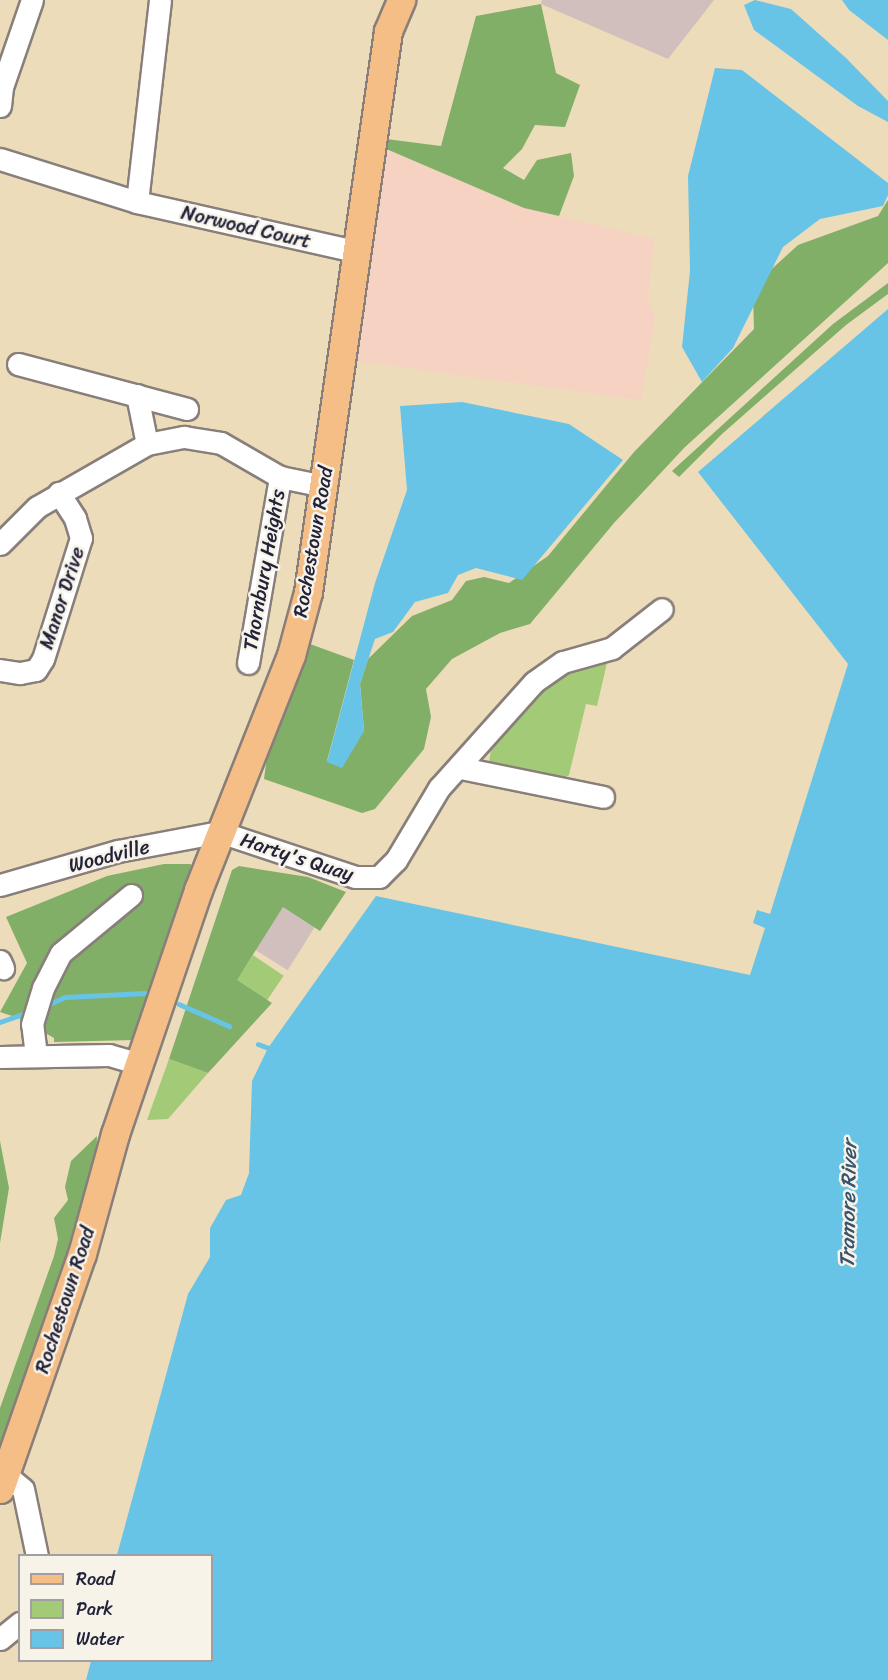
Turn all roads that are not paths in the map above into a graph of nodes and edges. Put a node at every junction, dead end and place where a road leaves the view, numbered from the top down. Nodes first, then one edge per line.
1 (32, 0) edge
2 (160, 0) edge
3 (400, 0) edge
4 (0, 106) edge
5 (0, 159) edge
6 (137, 202) junction
7 (355, 251) junction
8 (18, 364) dead end
9 (137, 395) junction
10 (187, 409) dead end
11 (147, 444) junction
12 (280, 477) junction
13 (324, 486) junction
14 (59, 494) junction
15 (0, 544) edge
16 (662, 609) dead end
17 (248, 663) dead end
18 (0, 670) edge
19 (461, 768) junction
20 (603, 797) dead end
21 (220, 832) junction
22 (0, 885) edge
23 (131, 896) dead end
24 (36, 1055) junction
25 (0, 1057) edge
26 (140, 1064) junction
27 (3, 1482) edge
28 (37, 1554) edge
29 (18, 1625) edge
30 (0, 1639) edge

1 - 4 street
2 - 6 street
3 - 7 main road, Rochestown Road
5 - 6 street, Norwood Court
6 - 7 street, Norwood Court
7 - 13 main road, Rochestown Road
8 - 9 street
9 - 10 street
9 - 11 street
11 - 12 street, Thornbury Heights
11 - 14 street, Thornbury Heights
12 - 13 street, Thornbury Heights
12 - 17 street, Thornbury Heights
13 - 21 main road, Rochestown Road
14 - 15 street, Thornbury Heights
14 - 18 street, Manor Drive
16 - 19 street, Harty's Quay
19 - 20 street
19 - 21 street, Harty's Quay
21 - 22 street, Woodville
21 - 26 main road, Rochestown Road
23 - 24 street
24 - 25 street
24 - 26 street
26 - 27 main road, Rochestown Road
27 - 28 street
29 - 30 street

